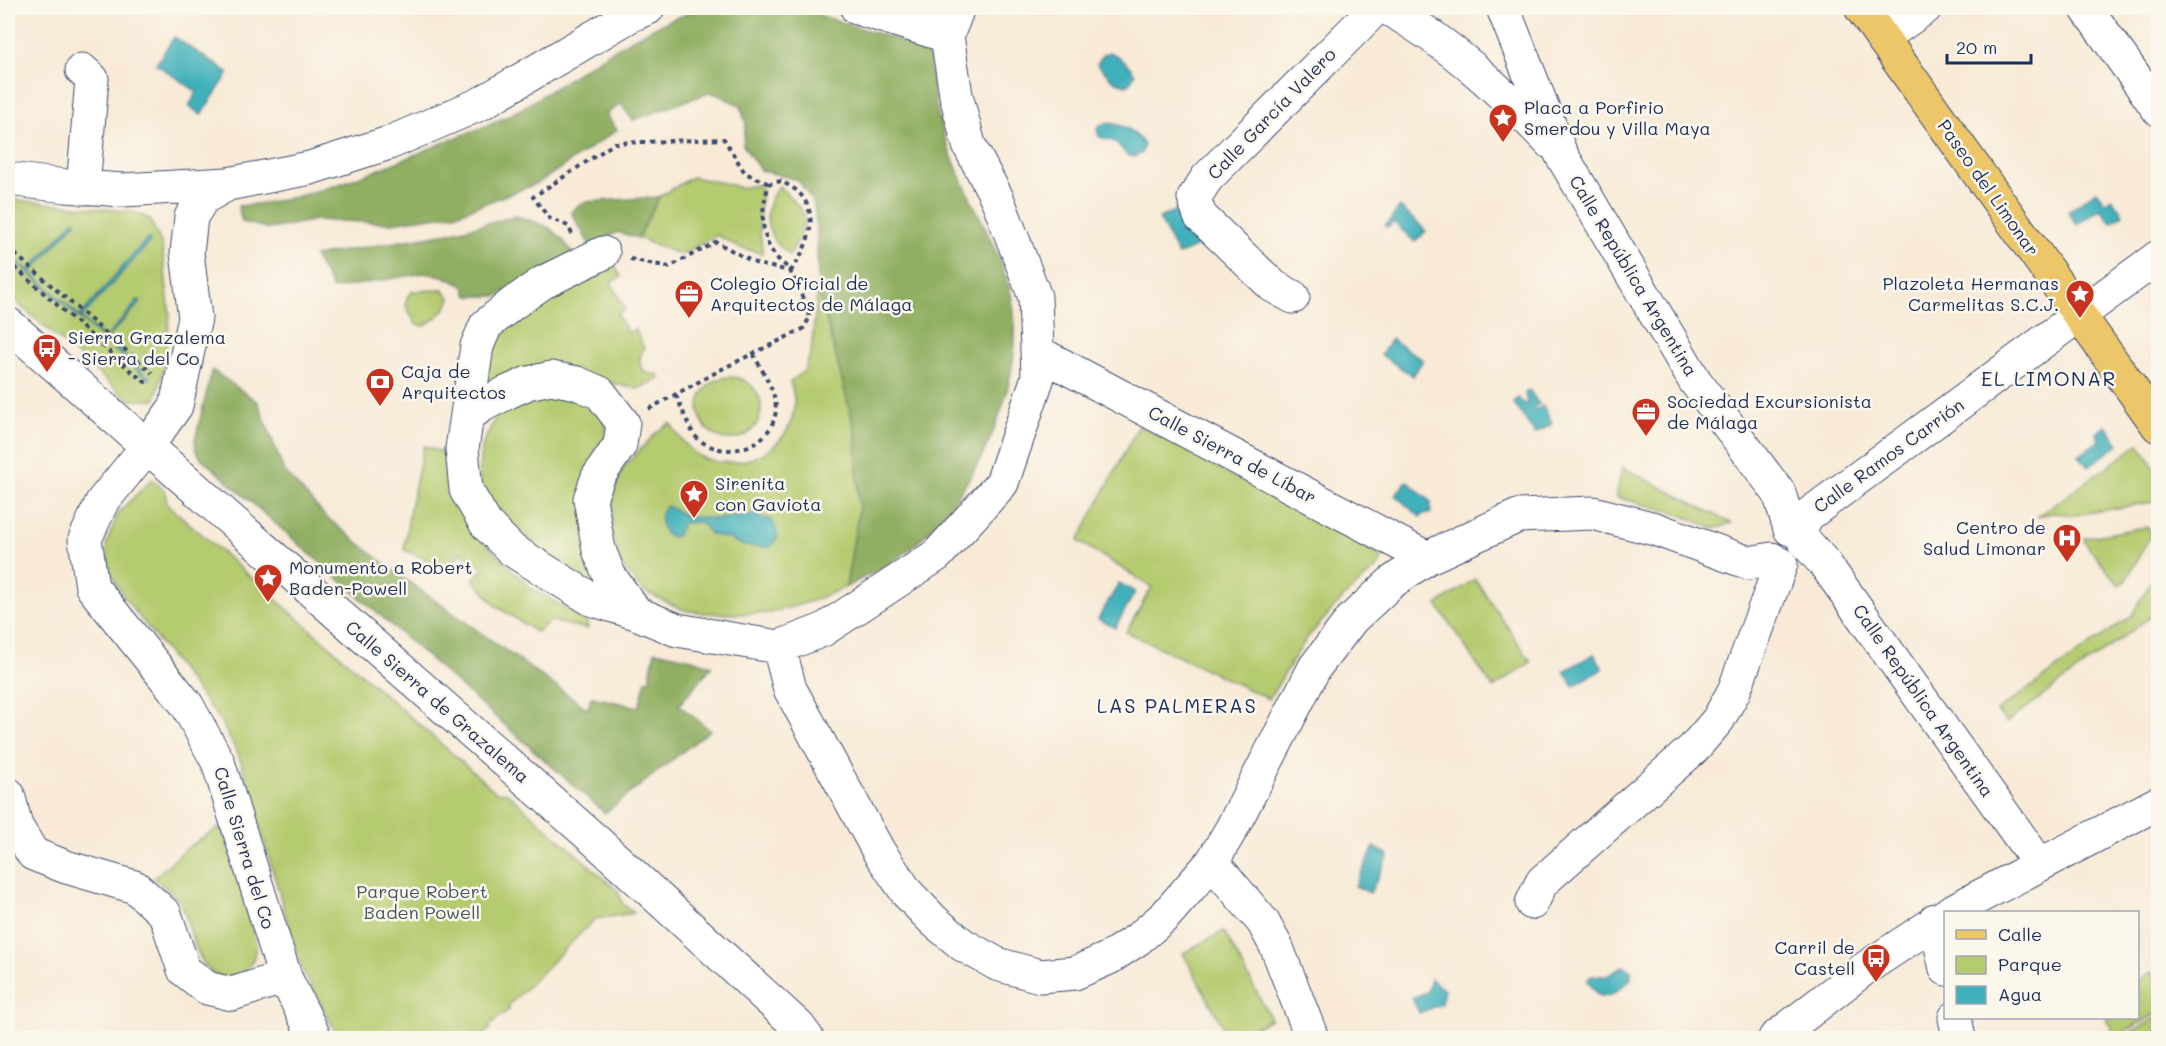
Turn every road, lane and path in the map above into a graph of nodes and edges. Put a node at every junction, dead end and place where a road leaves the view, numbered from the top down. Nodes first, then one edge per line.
1 (648, 8) edge
2 (857, 8) edge
3 (1376, 8) edge
4 (1387, 8) edge
5 (1861, 8) edge
6 (1925, 8) edge
7 (2086, 8) edge
8 (1512, 11) edge
9 (952, 22) edge
10 (1882, 38) junction
11 (82, 70) dead end
12 (2158, 109) edge
13 (1561, 154) junction
14 (8, 179) edge
15 (228, 184) junction
16 (769, 184) junction
17 (83, 188) junction
18 (123, 190) junction
19 (8, 248) edge
20 (187, 253) junction
21 (596, 257) junction
22 (2158, 257) edge
23 (8, 261) edge
24 (790, 271) junction
25 (1293, 297) dead end
26 (2079, 316) junction
27 (8, 324) edge
28 (1037, 352) junction
29 (754, 355) junction
30 (676, 395) junction
31 (466, 416) junction
32 (623, 423) junction
33 (2158, 426) edge
34 (146, 447) junction
35 (1797, 533) junction
36 (1427, 558) junction
37 (1777, 561) junction
38 (636, 612) junction
39 (779, 647) junction
40 (8, 794) edge
41 (2158, 803) edge
42 (1212, 862) junction
43 (2040, 865) junction
44 (1532, 903) dead end
45 (1953, 911) edge
46 (1944, 916) edge
47 (285, 977) junction
48 (1955, 1019) edge
49 (315, 1038) edge
50 (807, 1038) edge
51 (1312, 1038) edge
52 (1775, 1038) edge
53 (1959, 1038) edge

1 - 15 street, Calle Sierra del Co
2 - 9 street
3 - 25 street, Calle García Valero
4 - 13 street
5 - 10 main road, Paseo del Limonar
6 - 10 street
7 - 12 street
8 - 13 street, Calle República Argentina
9 - 28 street
10 - 26 main road, Paseo del Limonar
11 - 17 street
13 - 35 street, Calle República Argentina
14 - 17 street
15 - 18 street, Calle Sierra del Co
15 - 20 street, Calle Sierra del Co
16 - 21 path
16 - 24 path
16 - 24 path
17 - 18 street
18 - 20 street, Calle Sierra del Co
19 - 23 path
20 - 34 street, Calle Sierra del Co
21 - 24 path
21 - 31 street
22 - 26 street, Calle Ramos Carrión
24 - 29 path
26 - 33 main road, Paseo del Limonar
26 - 35 street, Calle Ramos Carrión
27 - 34 street, Calle Sierra de Grazalema
28 - 36 street, Calle Sierra de Líbar
28 - 39 street
29 - 30 path
29 - 30 path
30 - 32 path
31 - 32 street
31 - 38 street
32 - 38 street
34 - 47 street, Calle Sierra del Co
34 - 50 street, Calle Sierra de Grazalema
35 - 37 street, Calle Ramos Carrión
35 - 43 street, Calle República Argentina
36 - 37 street
36 - 42 street
37 - 44 street
38 - 39 street
39 - 42 street
40 - 47 street
41 - 43 street
42 - 51 street
43 - 45 street
46 - 52 street
47 - 49 street, Calle Sierra del Co
48 - 53 street

